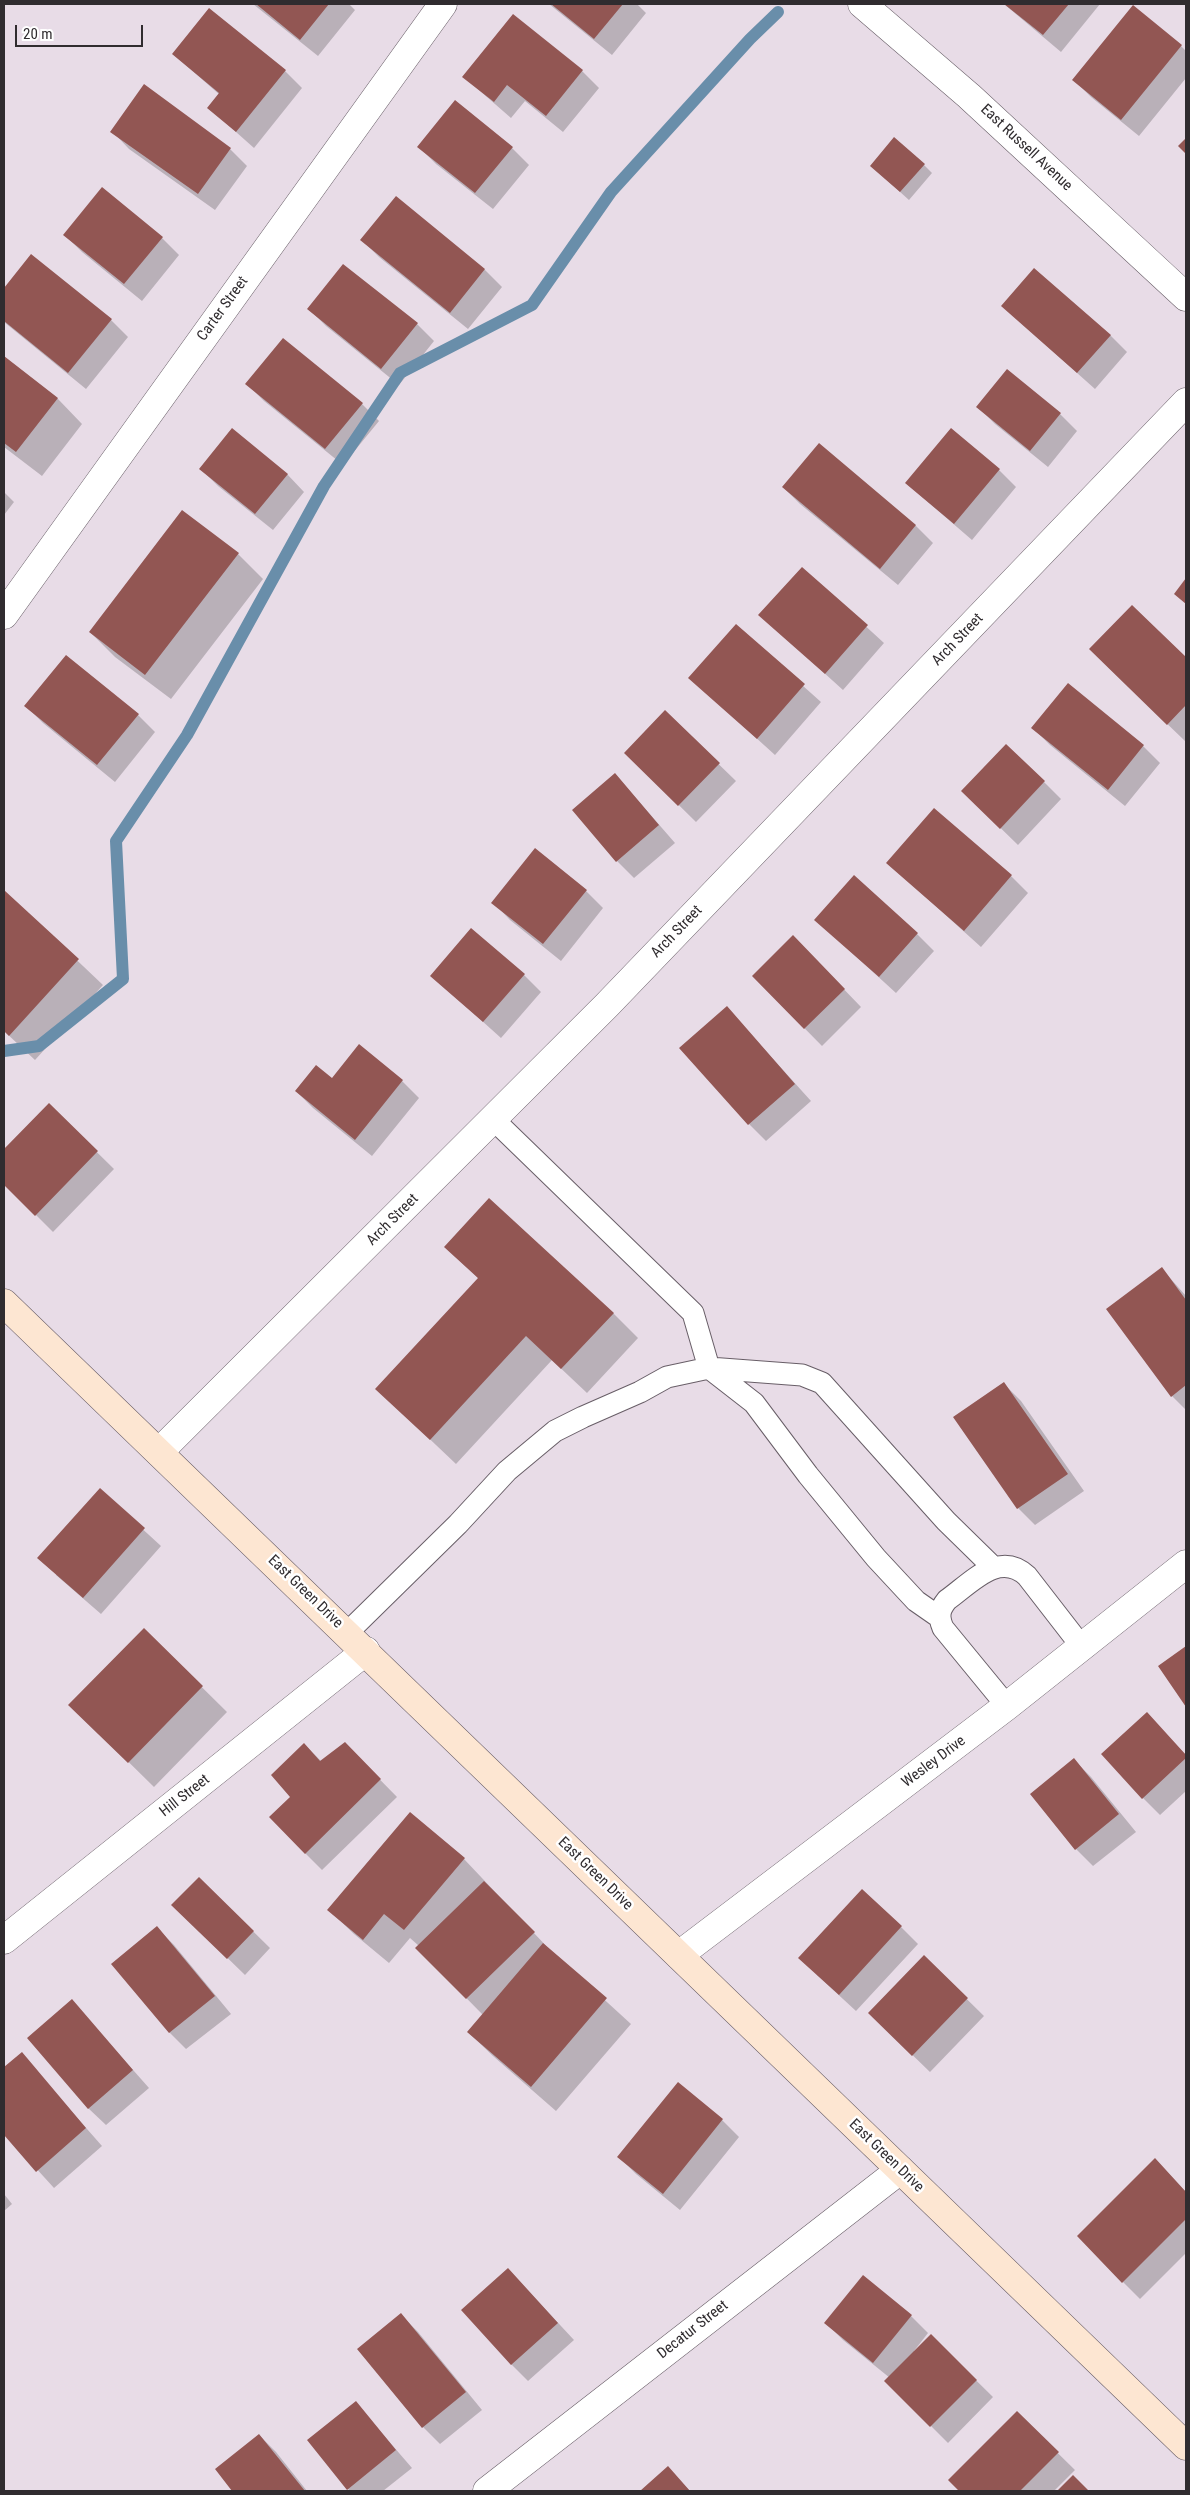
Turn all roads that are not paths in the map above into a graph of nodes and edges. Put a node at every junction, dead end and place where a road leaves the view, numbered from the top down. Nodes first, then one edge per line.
1 (443, 4) edge
2 (862, 4) edge
3 (1186, 297) edge
4 (1186, 402) edge
5 (4, 615) edge
6 (494, 1120) junction
7 (4, 1303) edge
8 (709, 1368) junction
9 (159, 1452) junction
10 (1186, 1564) edge
11 (993, 1567) junction
12 (939, 1617) junction
13 (356, 1642) junction
14 (1082, 1647) junction
15 (1007, 1706) junction
16 (4, 1940) edge
17 (679, 1956) junction
18 (900, 2170) junction
19 (1186, 2446) edge
20 (487, 2491) edge

1 - 5 street, Carter Street
2 - 3 street, East Russell Avenue
4 - 6 street, Arch Street
6 - 8 lane
6 - 9 street, Arch Street
7 - 9 main road, East Green Drive
8 - 11 lane
8 - 12 lane
8 - 13 lane
9 - 13 main road, East Green Drive
10 - 14 street, Wesley Drive
11 - 12 lane
11 - 14 lane
12 - 15 lane
13 - 16 street, Hill Street
13 - 17 main road, East Green Drive
14 - 15 street, Wesley Drive
15 - 17 street, Wesley Drive
17 - 18 main road, East Green Drive
18 - 19 main road, East Green Drive
18 - 20 street, Decatur Street

